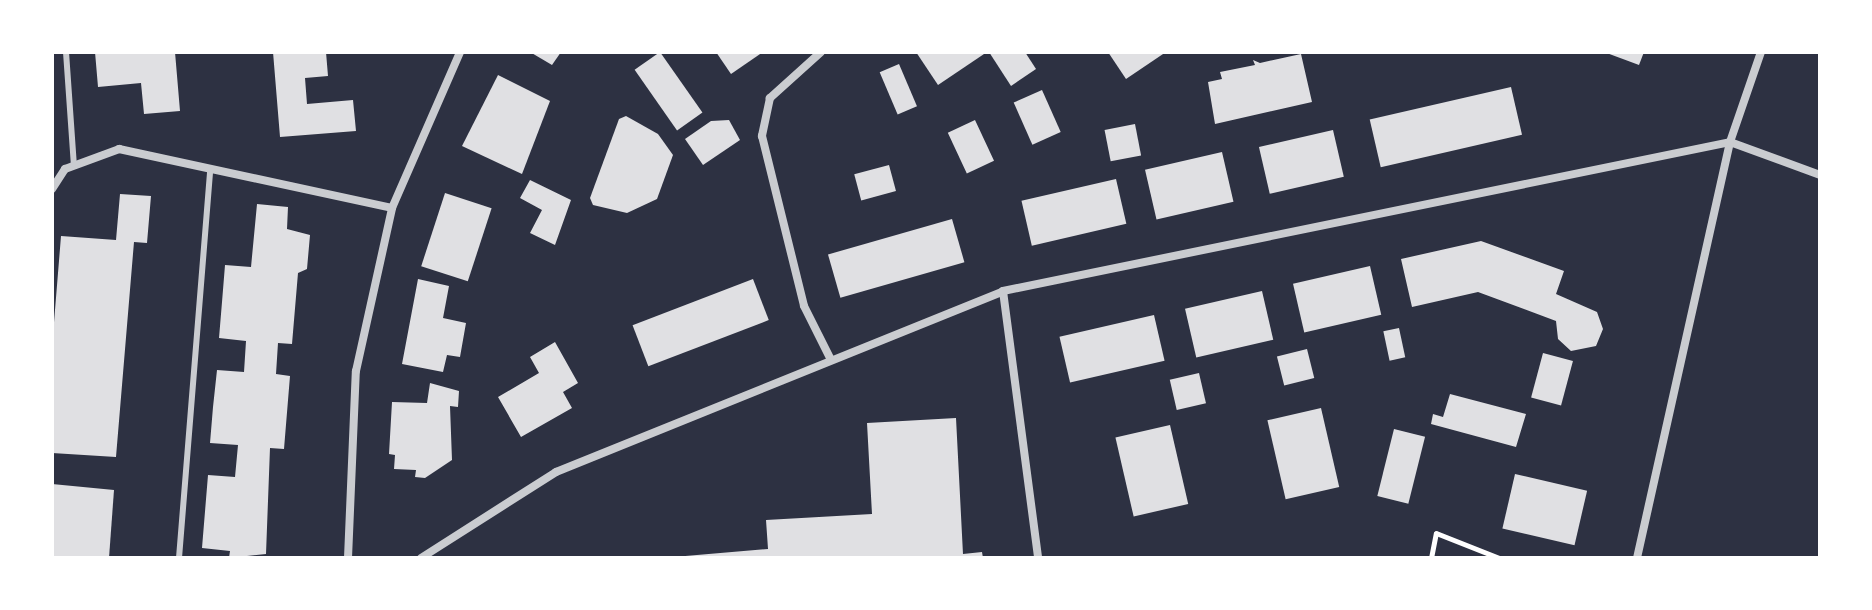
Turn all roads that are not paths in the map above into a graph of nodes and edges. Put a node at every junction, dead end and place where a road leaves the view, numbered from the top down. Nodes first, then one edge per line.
1 (66, 52) edge
2 (460, 52) edge
3 (821, 52) edge
4 (1761, 52) edge
5 (1730, 142) junction
6 (74, 166) junction
7 (210, 169) junction
8 (1820, 175) edge
9 (52, 189) edge
10 (392, 208) junction
11 (1003, 291) junction
12 (830, 358) junction
13 (179, 558) edge
14 (348, 558) edge
15 (421, 558) edge
16 (1038, 558) edge
17 (1637, 558) edge

1 - 6 lane
2 - 10 street
3 - 12 street
4 - 5 street
5 - 8 street
5 - 11 street
5 - 17 street
6 - 7 street
6 - 9 street
7 - 10 street
7 - 13 lane
10 - 14 street
11 - 12 street
11 - 16 street
12 - 15 street

